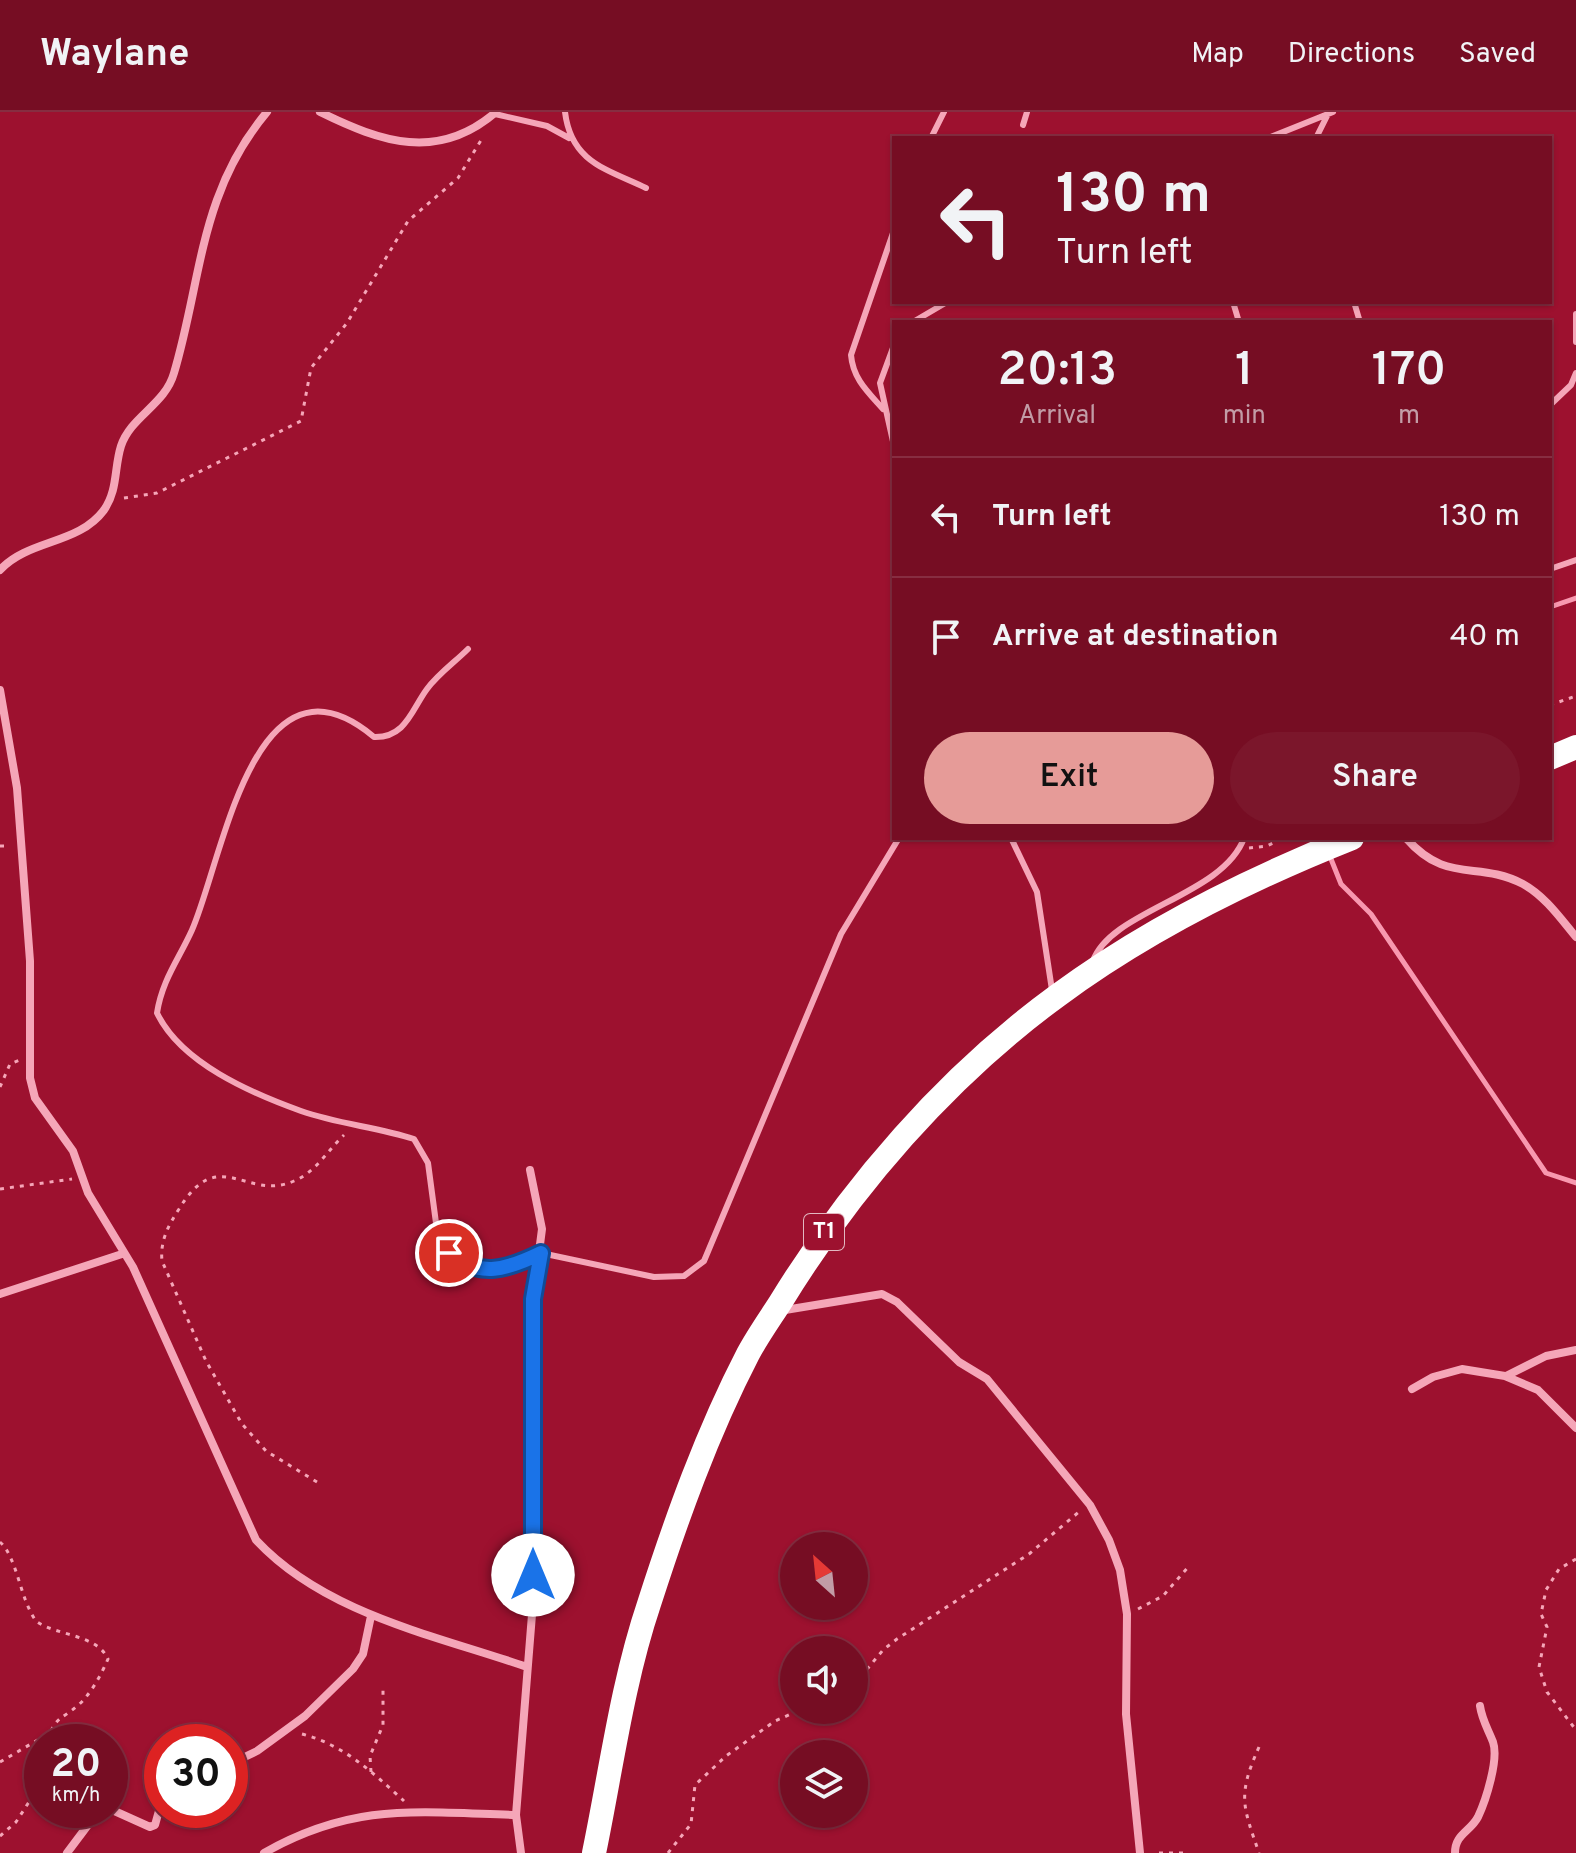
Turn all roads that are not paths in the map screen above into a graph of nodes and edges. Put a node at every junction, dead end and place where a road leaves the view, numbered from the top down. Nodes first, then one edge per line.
1 (267, 112) edge
2 (320, 112) edge
3 (565, 112) edge
4 (944, 112) edge
5 (1027, 112) edge
6 (1331, 113) edge
7 (498, 114) edge
8 (1023, 125) dead end
9 (932, 136) edge
10 (1273, 136) edge
11 (1317, 136) edge
12 (569, 138) junction
13 (646, 188) dead end
14 (892, 236) edge
15 (944, 304) edge
16 (1576, 314) edge
17 (916, 320) edge
18 (1576, 342) edge
19 (892, 350) edge
20 (1576, 373) edge
21 (1574, 383) edge
22 (1552, 403) edge
23 (883, 409) junction
24 (892, 439) edge
25 (1576, 560) edge
26 (1552, 568) edge
27 (0, 570) edge
28 (468, 649) dead end
29 (0, 690) edge
30 (1576, 747) edge
31 (1552, 757) edge
32 (898, 840) edge
33 (1012, 840) edge
34 (1243, 840) edge
35 (1347, 840) edge
36 (1408, 840) edge
37 (1576, 937) edge
38 (1091, 972) junction
39 (1054, 998) junction
40 (530, 1170) dead end
41 (541, 1253) junction
42 (122, 1254) junction
43 (0, 1294) edge
44 (774, 1312) junction
45 (1576, 1350) edge
46 (1505, 1376) junction
47 (1412, 1389) dead end
48 (1576, 1428) edge
49 (371, 1616) junction
50 (527, 1667) junction
51 (1480, 1706) dead end
52 (248, 1753) edge
53 (516, 1815) junction
54 (86, 1828) edge
55 (67, 1853) edge
56 (264, 1853) edge
57 (521, 1853) edge
58 (594, 1853) edge
59 (1140, 1853) edge
60 (1455, 1853) edge

1 - 27 street
2 - 7 street
3 - 12 lane
4 - 9 lane
5 - 8 lane
6 - 10 lane
6 - 11 lane
7 - 12 lane
12 - 13 lane
14 - 23 lane
15 - 17 lane
16 - 18 lane
19 - 23 lane
20 - 21 lane
21 - 22 lane
23 - 24 lane
25 - 26 lane
28 - 41 lane
29 - 42 street
30 - 31 highway
32 - 41 lane
33 - 39 lane
34 - 38 lane
35 - 38 highway, T1
36 - 37 street
38 - 39 highway, T1
39 - 44 highway, T1
40 - 41 street
41 - 50 street
42 - 43 street
42 - 49 street
44 - 58 highway, T1
44 - 59 street
45 - 46 street
46 - 47 street
46 - 48 street
49 - 50 street
49 - 52 street
50 - 53 street
51 - 60 street
53 - 56 street
53 - 57 street
54 - 55 street

